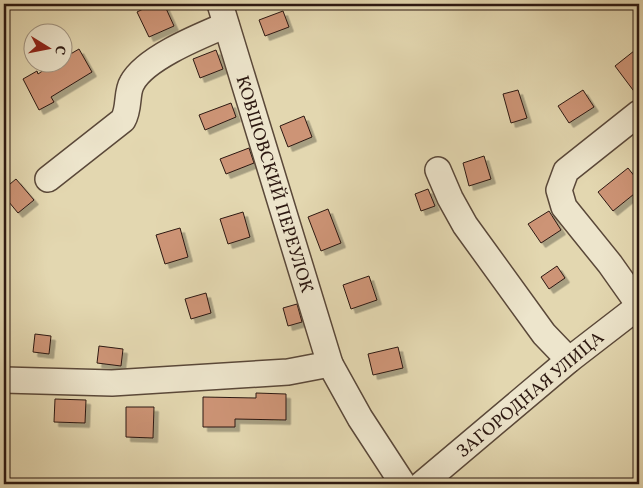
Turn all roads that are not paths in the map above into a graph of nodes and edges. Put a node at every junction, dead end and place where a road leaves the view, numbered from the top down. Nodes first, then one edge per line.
1 (223, 14) edge
2 (639, 113) edge
3 (438, 170) dead end
4 (48, 179) dead end
5 (639, 306) edge
6 (569, 360) junction
7 (330, 364) junction
8 (4, 380) edge
9 (403, 484) edge
10 (422, 484) edge

1 - 4 street
1 - 7 street, КОВШОВСКИЙ ПЕРЕУЛОК
2 - 5 street
3 - 6 street
5 - 6 street, ЗАГОРОДНАЯ УЛИЦА
6 - 10 street, ЗАГОРОДНАЯ УЛИЦА
7 - 8 street
7 - 9 street, КОВШОВСКИЙ ПЕРЕУЛОК

